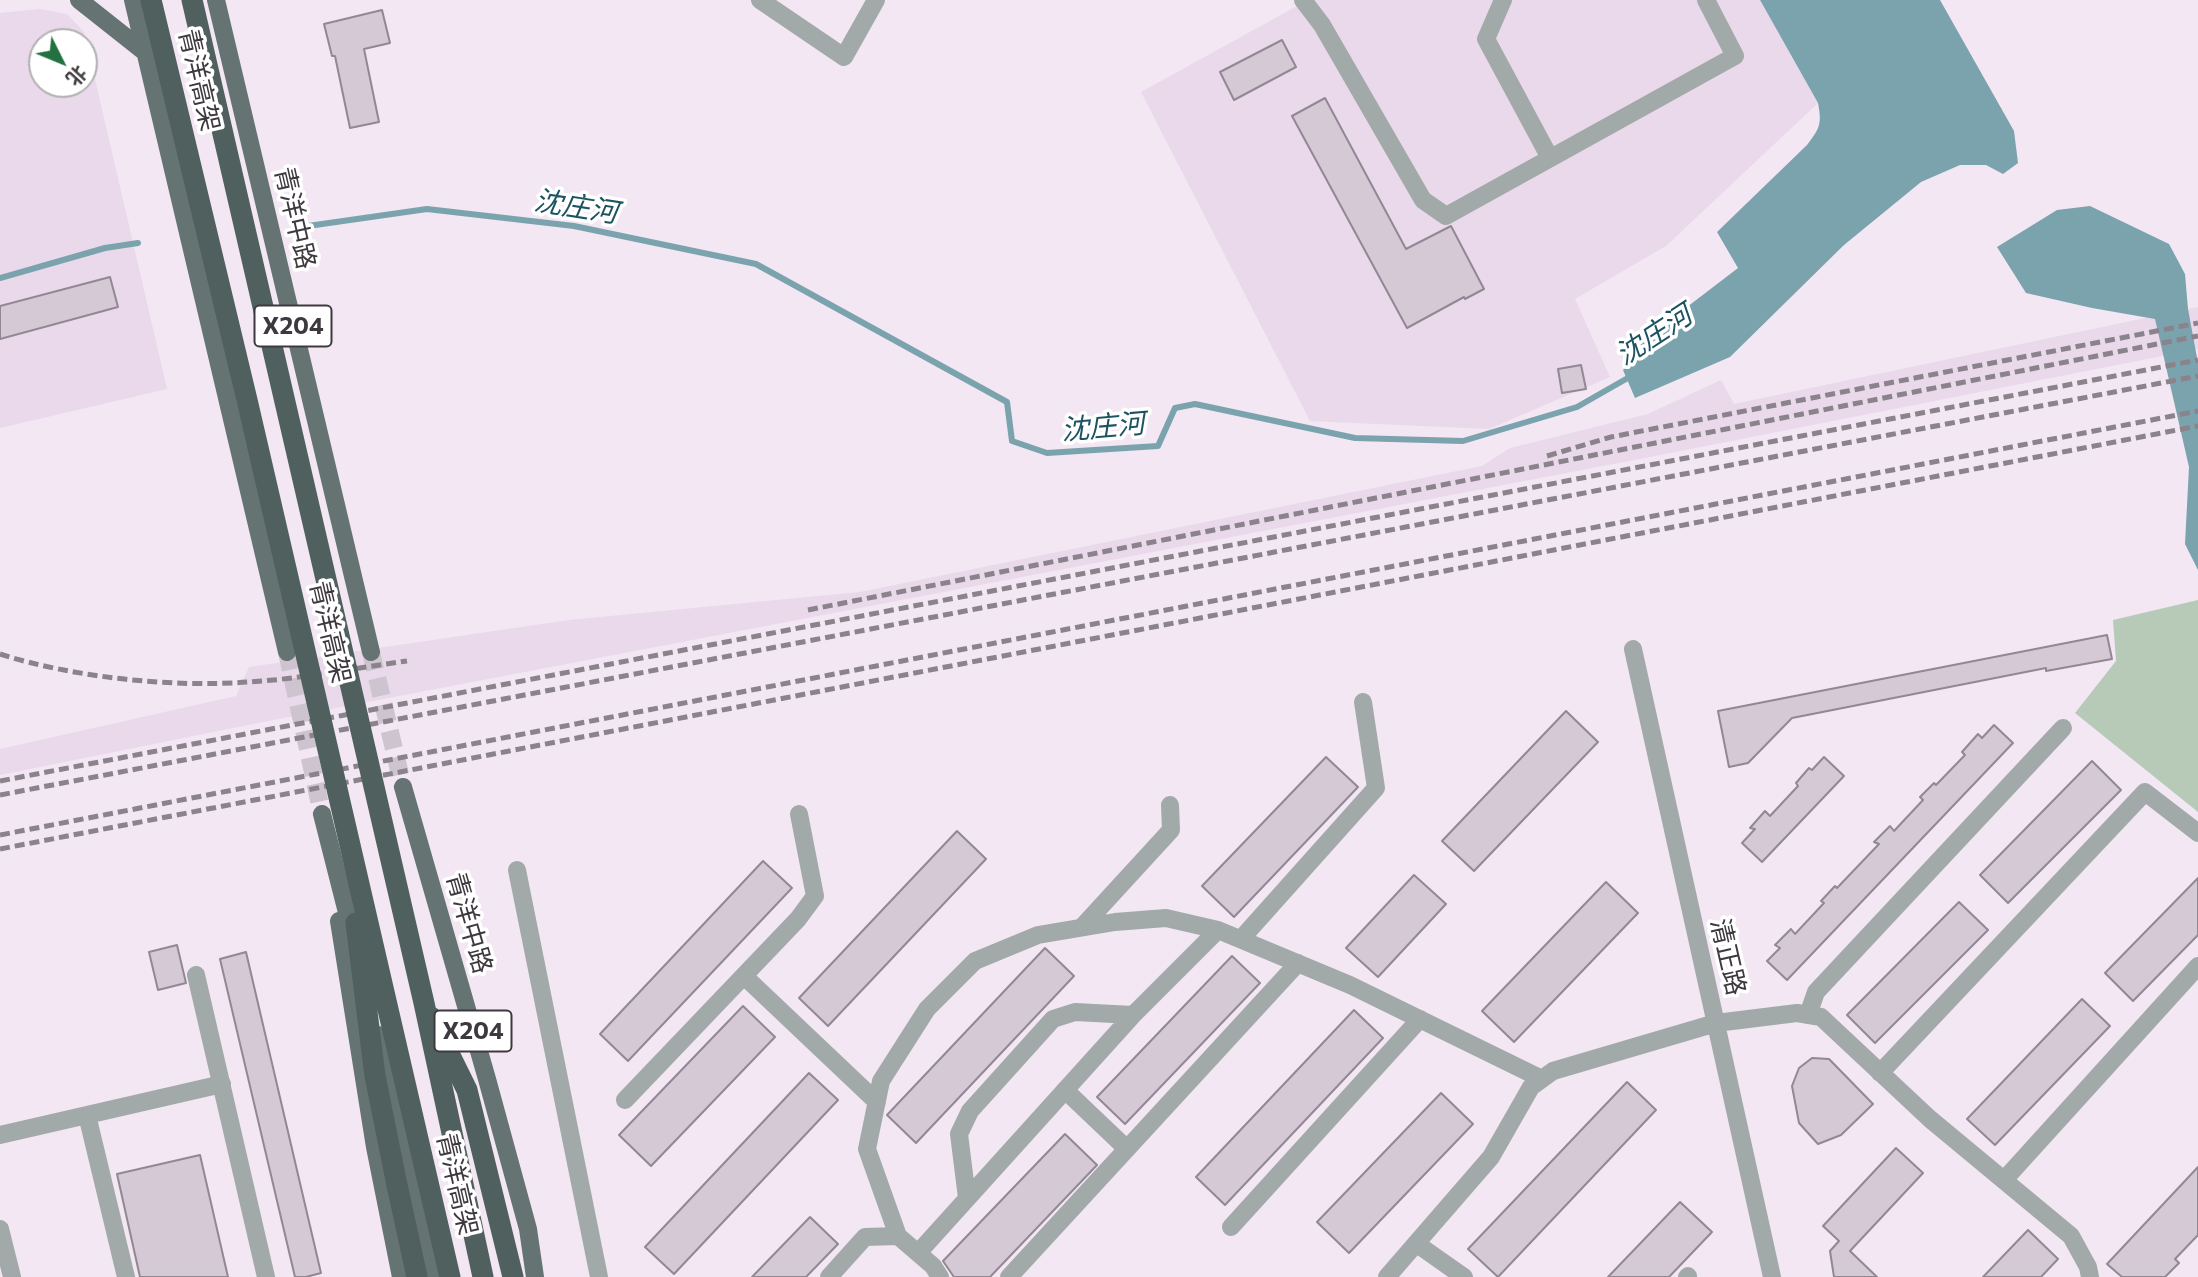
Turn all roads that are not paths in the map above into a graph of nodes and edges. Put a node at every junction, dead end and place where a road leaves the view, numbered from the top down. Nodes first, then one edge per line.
1 (79, 0) edge
2 (133, 0) edge
3 (151, 0) edge
4 (192, 0) edge
5 (216, 0) edge
6 (226, 0) edge
7 (760, 0) edge
8 (876, 0) edge
9 (1303, 0) edge
10 (1503, 0) edge
11 (1706, 0) edge
12 (220, 20) junction
13 (146, 52) junction
14 (1550, 158) junction
15 (1633, 649) dead end
16 (287, 652) tunnel mouth
17 (371, 652) tunnel mouth
18 (1363, 702) dead end
19 (2063, 728) dead end
20 (403, 788) tunnel mouth
21 (1170, 805) dead end
22 (343, 813) junction
23 (799, 814) dead end
24 (2198, 832) edge
25 (517, 870) dead end
26 (1082, 928) junction
27 (1217, 930) junction
28 (1241, 939) junction
29 (1298, 963) junction
30 (2198, 966) edge
31 (196, 975) dead end
32 (744, 976) junction
33 (424, 1003) junction
34 (1133, 1015) junction
35 (1808, 1015) junction
36 (1420, 1019) junction
37 (1716, 1023) junction
38 (1880, 1073) junction
39 (1542, 1079) junction
40 (222, 1084) junction
41 (1065, 1090) junction
42 (625, 1100) dead end
43 (877, 1102) junction
44 (87, 1115) junction
45 (0, 1135) edge
46 (1127, 1149) junction
47 (2004, 1180) junction
48 (967, 1198) junction
49 (1231, 1227) dead end
50 (0, 1229) edge
51 (528, 1229) junction
52 (898, 1236) junction
53 (1417, 1244) junction
54 (918, 1252) junction
55 (12, 1277) edge
56 (126, 1277) edge
57 (266, 1277) edge
58 (401, 1277) edge
59 (417, 1277) edge
60 (436, 1277) edge
61 (450, 1277) edge
62 (483, 1277) edge
63 (513, 1277) edge
64 (536, 1277) edge
65 (546, 1277) edge
66 (599, 1277) edge
67 (829, 1277) edge
68 (940, 1277) edge
69 (1009, 1277) edge
70 (1387, 1277) edge
71 (1464, 1277) edge
72 (1772, 1277) edge
73 (2090, 1277) edge

1 - 13 main road
2 - 13 main road, X204
3 - 22 highway, 青洋高架, bridge
4 - 33 highway, 青洋高架, bridge
5 - 12 main road, 青洋中路 / X204
6 - 12 main road
7 - 8 street
9 - 14 street
10 - 14 street
11 - 14 street
12 - 17 main road, 青洋中路 / X204
13 - 16 main road, X204
15 - 37 street, 清正路
18 - 28 street
19 - 35 street
20 - 51 main road, 青洋中路 / X204
21 - 26 street
22 - 59 highway, bridge
22 - 61 highway, 青洋高架, bridge
23 - 32 street
24 - 38 street
25 - 66 street
26 - 27 street
26 - 43 street
27 - 28 street
27 - 34 street
28 - 29 street
29 - 36 street
29 - 46 street
30 - 47 street
31 - 40 street
32 - 42 street
32 - 43 street
33 - 62 highway, 青洋高架, bridge
33 - 63 highway, bridge
34 - 41 street
34 - 48 street
35 - 37 street
35 - 38 street
36 - 39 street
36 - 49 street
37 - 39 street
37 - 72 street, 清正路
38 - 47 street
39 - 53 street
40 - 44 street
40 - 57 street
41 - 46 street
41 - 48 street
43 - 52 street
44 - 45 street
44 - 56 street
46 - 69 street
47 - 73 street
48 - 54 street
50 - 55 street
51 - 64 main road, 青洋中路 / X204
51 - 65 main road
52 - 54 street
52 - 67 street
53 - 70 street
53 - 71 street
54 - 68 street
58 - 60 main road

